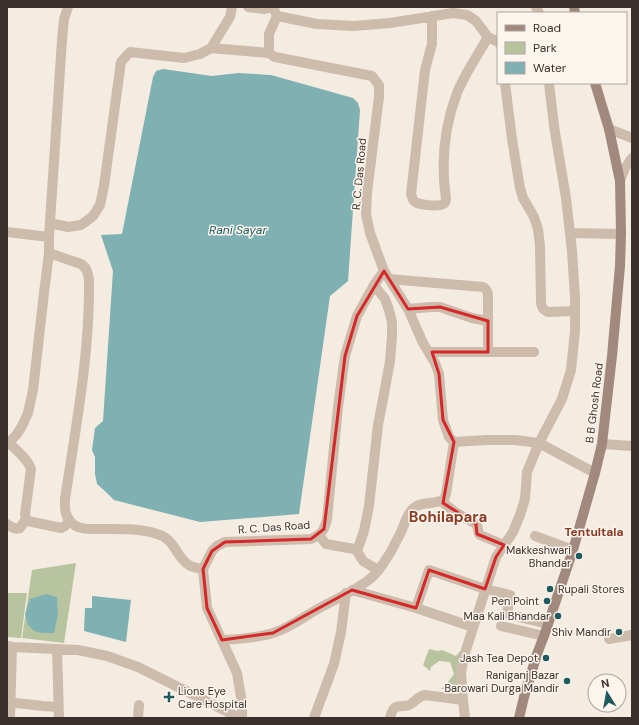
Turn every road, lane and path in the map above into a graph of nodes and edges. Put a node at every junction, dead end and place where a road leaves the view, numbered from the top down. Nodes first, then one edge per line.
1 (68, 7) edge
2 (232, 7) edge
3 (248, 7) edge
4 (274, 10) edge
5 (432, 16) junction
6 (488, 37) junction
7 (497, 42) edge
8 (211, 48) junction
9 (269, 53) junction
10 (505, 84) edge
11 (549, 84) edge
12 (595, 84) edge
13 (609, 129) junction
14 (632, 138) edge
15 (632, 158) edge
16 (620, 181) junction
17 (50, 223) junction
18 (7, 232) edge
19 (570, 233) junction
20 (621, 234) junction
21 (49, 237) junction
22 (49, 253) junction
23 (386, 275) junction
24 (374, 285) junction
25 (408, 309) junction
26 (575, 311) junction
27 (488, 321) junction
28 (429, 352) junction
29 (488, 352) junction
30 (534, 352) dead end
31 (454, 442) junction
32 (538, 443) junction
33 (8, 444) edge
34 (602, 444) junction
35 (632, 446) edge
36 (595, 473) junction
37 (441, 501) junction
38 (26, 519) junction
39 (70, 521) junction
40 (7, 524) edge
41 (319, 535) junction
42 (535, 536) dead end
43 (504, 545) junction
44 (573, 550) junction
45 (357, 551) junction
46 (203, 569) junction
47 (378, 570) junction
48 (485, 589) junction
49 (349, 592) junction
50 (416, 608) junction
51 (548, 624) junction
52 (501, 626) dead end
53 (473, 627) junction
54 (632, 635) edge
55 (544, 636) junction
56 (609, 639) dead end
57 (222, 640) junction
58 (9, 647) edge
59 (57, 649) junction
60 (463, 700) junction
61 (8, 702) edge
62 (139, 705) dead end
63 (58, 707) junction
64 (10, 718) edge
65 (58, 718) edge
66 (138, 718) edge
67 (241, 718) edge
68 (314, 718) edge
69 (390, 718) edge
70 (465, 718) edge
71 (519, 718) edge

1 - 17 street
2 - 8 street
3 - 4 street
4 - 5 street
4 - 9 street
5 - 6 street
5 - 6 street
6 - 7 street
8 - 9 street, R. C. Das Road
8 - 17 street, R. C. Das Road
9 - 23 street, R. C. Das Road
10 - 26 street
11 - 19 street
12 - 13 street, B B Ghosh Road
13 - 14 street
13 - 16 street, B B Ghosh Road
15 - 16 street
16 - 20 street, B B Ghosh Road
17 - 21 street
18 - 21 street
19 - 20 street
19 - 26 street
20 - 34 street, B B Ghosh Road
21 - 22 street
22 - 33 street
22 - 39 street
23 - 24 street, R. C. Das Road
23 - 25 street
23 - 27 street
24 - 41 street, R. C. Das Road
24 - 45 street
25 - 27 street
25 - 28 street
26 - 32 street
27 - 29 street
28 - 29 street
28 - 31 street
29 - 30 street
31 - 32 street
31 - 37 street
32 - 36 street
32 - 43 street
33 - 38 street
34 - 35 street
34 - 36 street, B B Ghosh Road
36 - 44 street, B B Ghosh Road
37 - 43 street
37 - 47 street
38 - 39 street
38 - 40 street
39 - 46 street
41 - 45 street
41 - 46 street, R. C. Das Road
42 - 44 street
43 - 48 street
44 - 51 street, B B Ghosh Road
45 - 47 street
46 - 57 street
47 - 49 street
48 - 50 street
48 - 51 street
48 - 53 street
49 - 50 street
49 - 57 street
49 - 68 street
50 - 53 street
51 - 55 street, B B Ghosh Road
52 - 55 street
53 - 60 street
54 - 56 street
55 - 71 street, B B Ghosh Road
57 - 67 street
58 - 59 street
58 - 61 street
59 - 63 street
59 - 67 street
60 - 69 street
60 - 70 street
61 - 63 street
61 - 64 street
62 - 66 street
63 - 65 street

